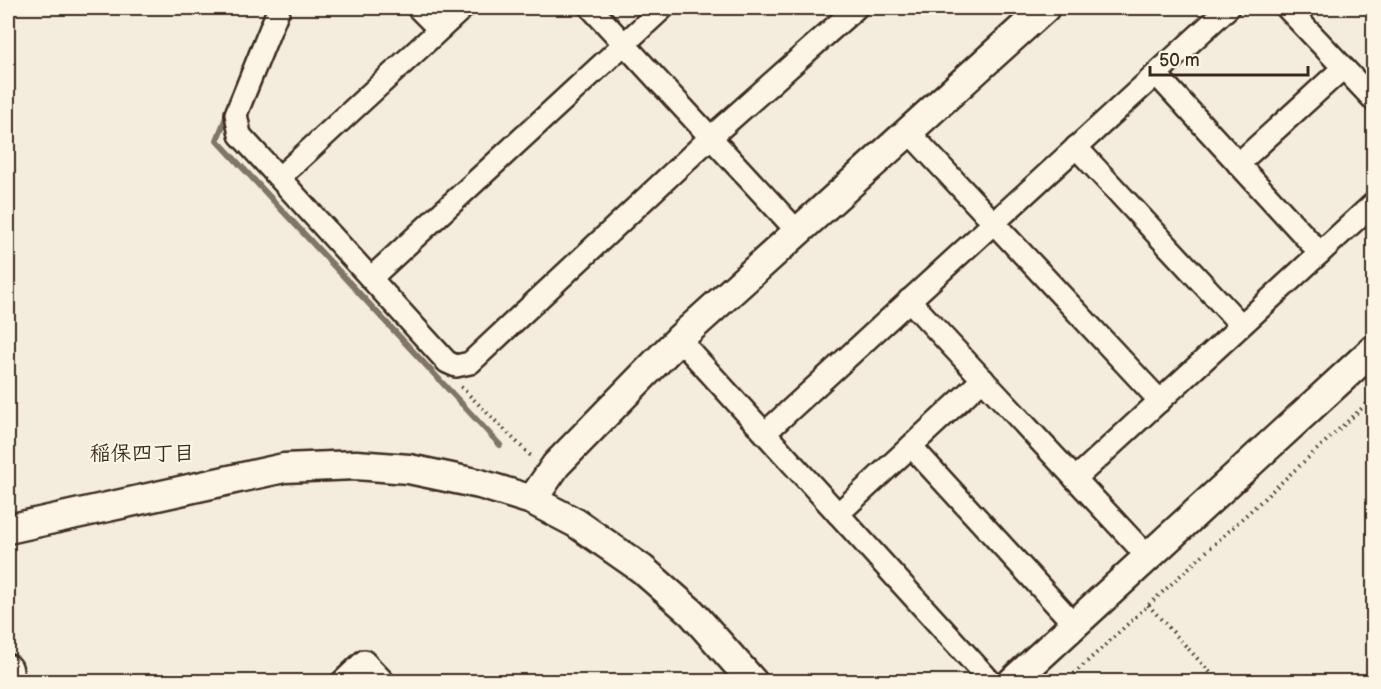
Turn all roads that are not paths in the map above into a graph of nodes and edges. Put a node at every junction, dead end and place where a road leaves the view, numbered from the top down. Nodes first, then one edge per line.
1 (279, 8) edge
2 (418, 8) edge
3 (463, 8) edge
4 (591, 8) edge
5 (663, 8) edge
6 (856, 8) edge
7 (1045, 8) edge
8 (1228, 8) edge
9 (1287, 8) edge
10 (439, 29) junction
11 (624, 43) junction
12 (1343, 68) junction
13 (1156, 74) junction
14 (1374, 100) edge
15 (908, 131) junction
16 (711, 137) junction
17 (1076, 147) junction
18 (1238, 164) junction
19 (280, 177) junction
20 (1374, 203) edge
21 (993, 223) junction
22 (797, 231) junction
23 (1320, 253) junction
24 (371, 278) junction
25 (909, 300) junction
26 (1241, 325) junction
27 (679, 339) junction
28 (1374, 349) edge
29 (983, 379) junction
30 (1160, 401) junction
31 (765, 433) junction
32 (911, 446) junction
33 (1075, 479) junction
34 (532, 500) junction
35 (838, 513) junction
36 (8, 529) edge
37 (1147, 556) junction
38 (1074, 624) junction
39 (8, 669) edge
40 (9, 681) edge
41 (342, 681) edge
42 (384, 681) edge
43 (753, 681) edge
44 (991, 681) edge
45 (1012, 681) edge

1 - 19 street
2 - 10 street
3 - 10 street
4 - 11 street
5 - 11 street
6 - 16 street
7 - 15 street
8 - 13 street
9 - 12 street
10 - 19 street
11 - 16 street
11 - 24 street
12 - 14 street
12 - 18 street
13 - 17 street
13 - 18 street
15 - 21 street
15 - 22 street
16 - 22 street
16 - 24 street
17 - 21 street
17 - 26 street
18 - 23 street
19 - 24 street
20 - 23 street
21 - 25 street
21 - 30 street
22 - 27 street
23 - 26 street
25 - 29 street
25 - 31 street
26 - 30 street
27 - 31 street
27 - 34 street
28 - 37 street
29 - 32 street
29 - 33 street
30 - 33 street
31 - 35 street
32 - 35 street
32 - 38 street
33 - 37 street
34 - 36 street
34 - 43 street
35 - 44 street
37 - 38 street
38 - 45 street
39 - 40 street
41 - 42 street

